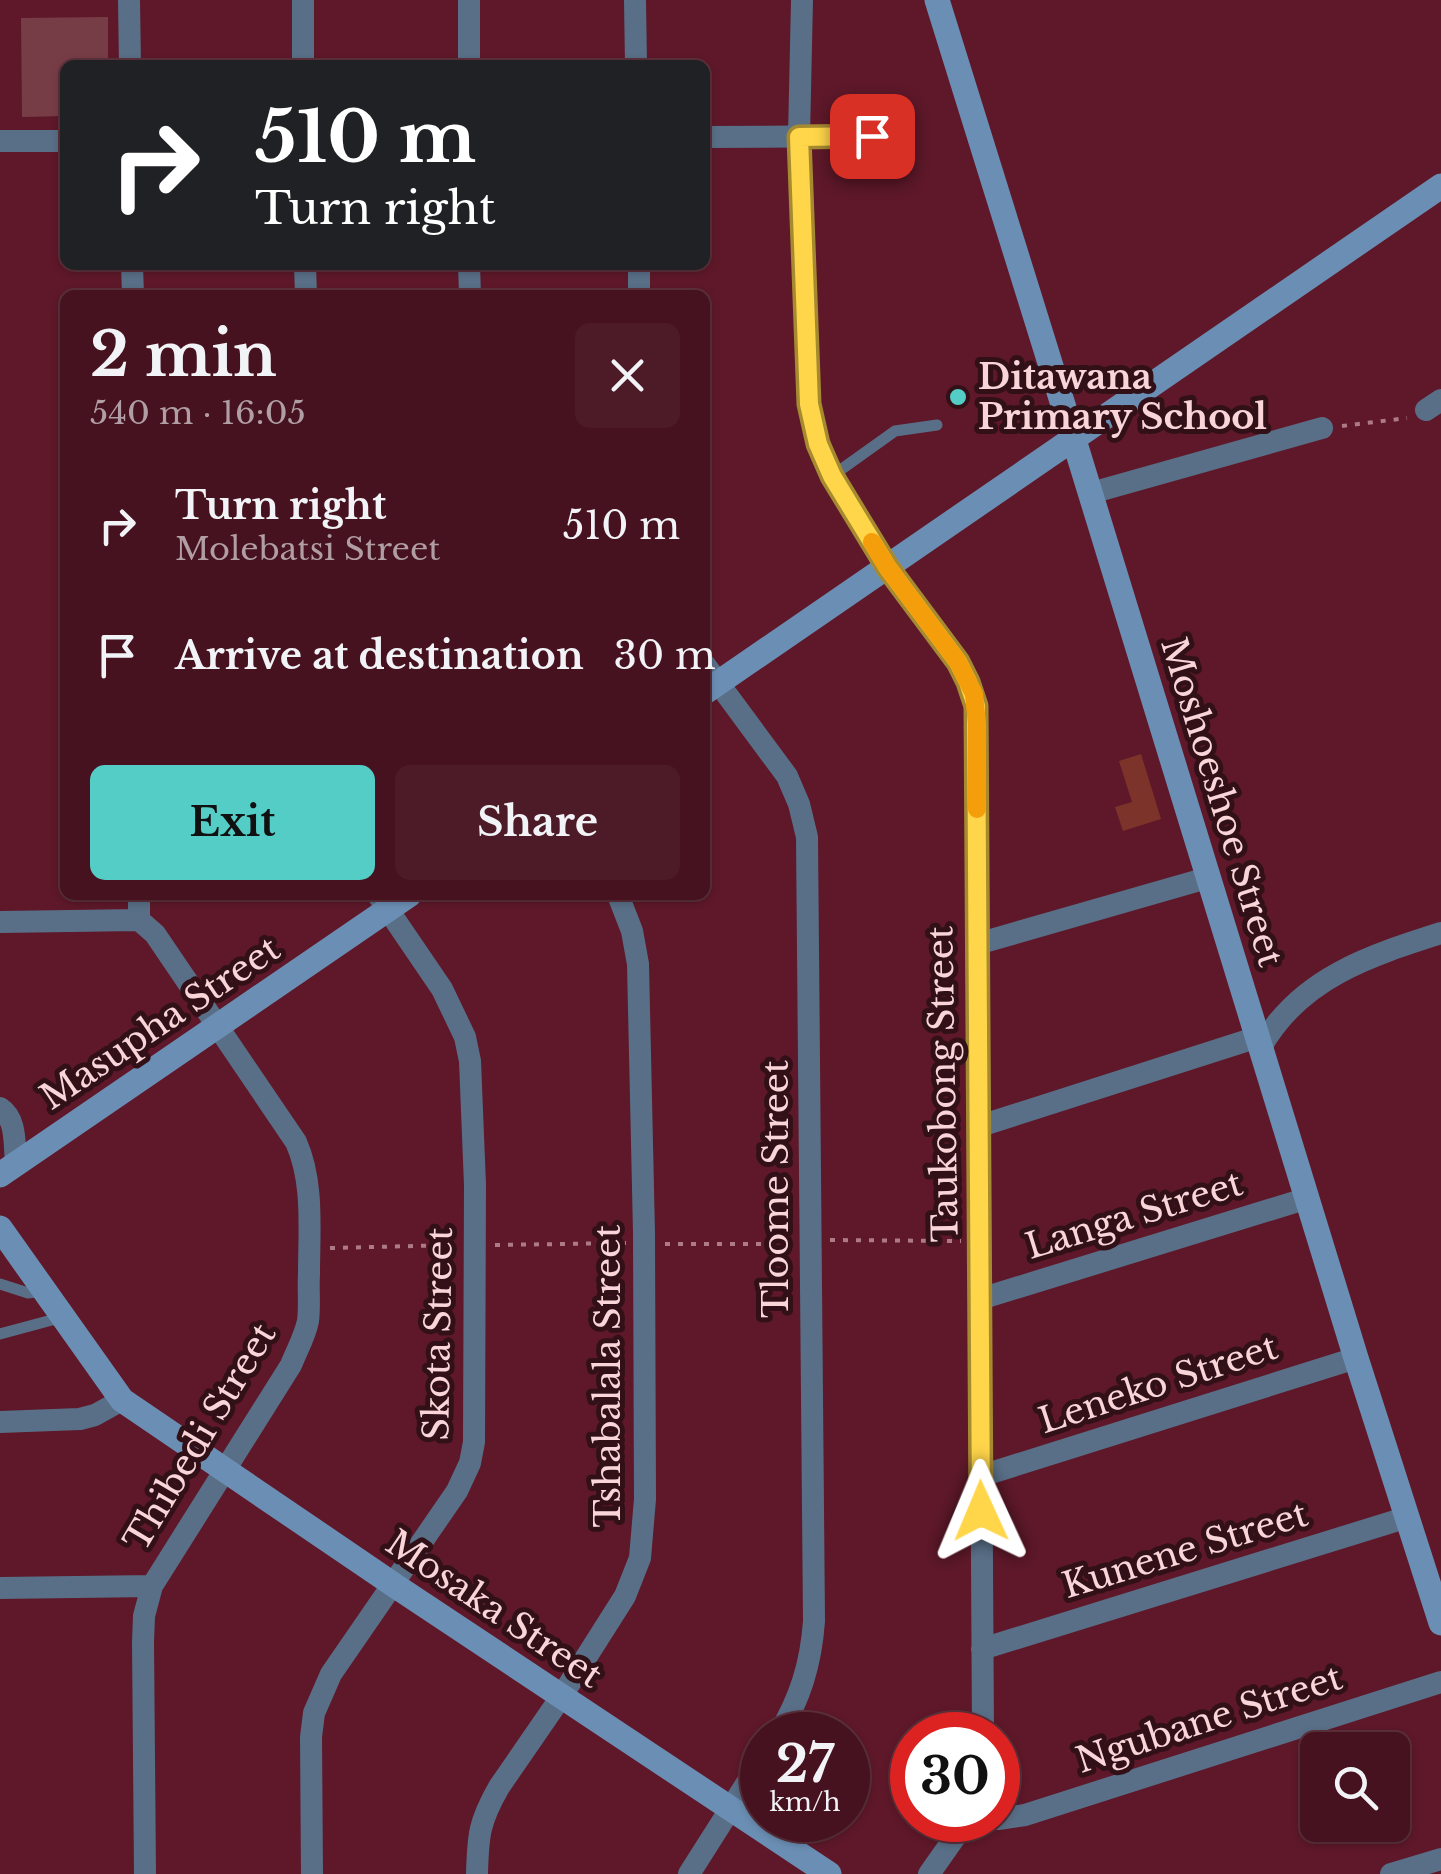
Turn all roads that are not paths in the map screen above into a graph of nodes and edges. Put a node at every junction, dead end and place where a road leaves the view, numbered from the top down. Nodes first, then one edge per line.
1 (130, 0) edge
2 (303, 0) edge
3 (469, 0) edge
4 (635, 0) edge
5 (802, 0) edge
6 (937, 0) edge
7 (130, 60) edge
8 (303, 60) edge
9 (469, 60) edge
10 (636, 60) edge
11 (872, 136) dead end
12 (710, 137) edge
13 (799, 137) junction
14 (60, 140) edge
15 (0, 141) edge
16 (1441, 186) edge
17 (938, 426) dead end
18 (1322, 428) road end
19 (1074, 440) junction
20 (832, 476) junction
21 (1091, 493) junction
22 (888, 568) junction
23 (710, 679) edge
24 (710, 681) edge
25 (1207, 878) junction
26 (139, 900) edge
27 (391, 900) edge
28 (620, 900) edge
29 (140, 920) junction
30 (0, 922) edge
31 (1441, 933) edge
32 (976, 944) junction
33 (217, 1026) junction
34 (1259, 1042) junction
35 (0, 1108) edge
36 (980, 1126) junction
37 (8, 1169) edge
38 (1308, 1198) junction
39 (0, 1228) edge
40 (0, 1284) edge
41 (44, 1290) junction
42 (980, 1299) junction
43 (64, 1317) junction
44 (0, 1334) edge
45 (1356, 1358) junction
46 (122, 1400) junction
47 (0, 1422) edge
48 (226, 1469) junction
49 (981, 1476) junction
50 (1408, 1517) junction
51 (152, 1586) junction
52 (394, 1586) junction
53 (0, 1588) edge
54 (1441, 1623) edge
55 (982, 1649) junction
56 (1441, 1682) edge
57 (561, 1697) junction
58 (790, 1712) edge
59 (983, 1712) edge
60 (740, 1795) edge
61 (731, 1809) junction
62 (1020, 1816) edge
63 (952, 1842) edge
64 (1441, 1859) edge
65 (144, 1874) edge
66 (312, 1874) edge
67 (477, 1874) edge
68 (688, 1874) edge
69 (828, 1874) edge
70 (929, 1874) edge
71 (1391, 1874) edge

1 - 7 street
2 - 8 street
3 - 9 street
4 - 10 street
5 - 13 street, Taukobong Street
6 - 19 street, Moshoeshoe Street
11 - 13 street
12 - 13 street
13 - 20 street, Taukobong Street
14 - 15 street
16 - 19 street
17 - 20 lane
18 - 21 street
19 - 21 street, Moshoeshoe Street
19 - 22 street
20 - 22 street, Taukobong Street
21 - 25 street, Moshoeshoe Street
22 - 23 street
22 - 32 street, Taukobong Street
24 - 58 street, Tloome Street
25 - 32 street
25 - 34 street, Moshoeshoe Street
26 - 29 street
27 - 33 street, Masupha Street
27 - 52 street, Skota Street
28 - 57 street, Tshabalala Street
29 - 30 street
29 - 33 street, Thibedi Street
31 - 34 street
32 - 36 street, Taukobong Street
33 - 37 street, Masupha Street
33 - 48 street, Thibedi Street
34 - 36 street
34 - 38 street, Moshoeshoe Street
35 - 37 street
36 - 42 street, Taukobong Street
38 - 42 street, Langa Street
38 - 45 street, Moshoeshoe Street
39 - 41 street, Mosaka Street
40 - 41 lane
41 - 43 street, Mosaka Street
42 - 49 street, Taukobong Street
43 - 44 lane
43 - 46 street, Mosaka Street
45 - 49 street, Leneko Street
45 - 50 street, Moshoeshoe Street
46 - 47 street
46 - 48 street, Mosaka Street
48 - 51 street, Thibedi Street
48 - 52 street, Mosaka Street
49 - 55 street, Taukobong Street
50 - 54 street, Moshoeshoe Street
50 - 55 street, Kunene Street
51 - 53 street
51 - 65 street
52 - 57 street, Mosaka Street
52 - 66 street, Skota Street
55 - 59 street, Taukobong Street
56 - 62 street, Ngubane Street
57 - 61 street, Mosaka Street
57 - 67 street, Tshabalala Street
60 - 61 street
61 - 68 street
61 - 69 street, Mosaka Street
63 - 70 street
64 - 71 street

